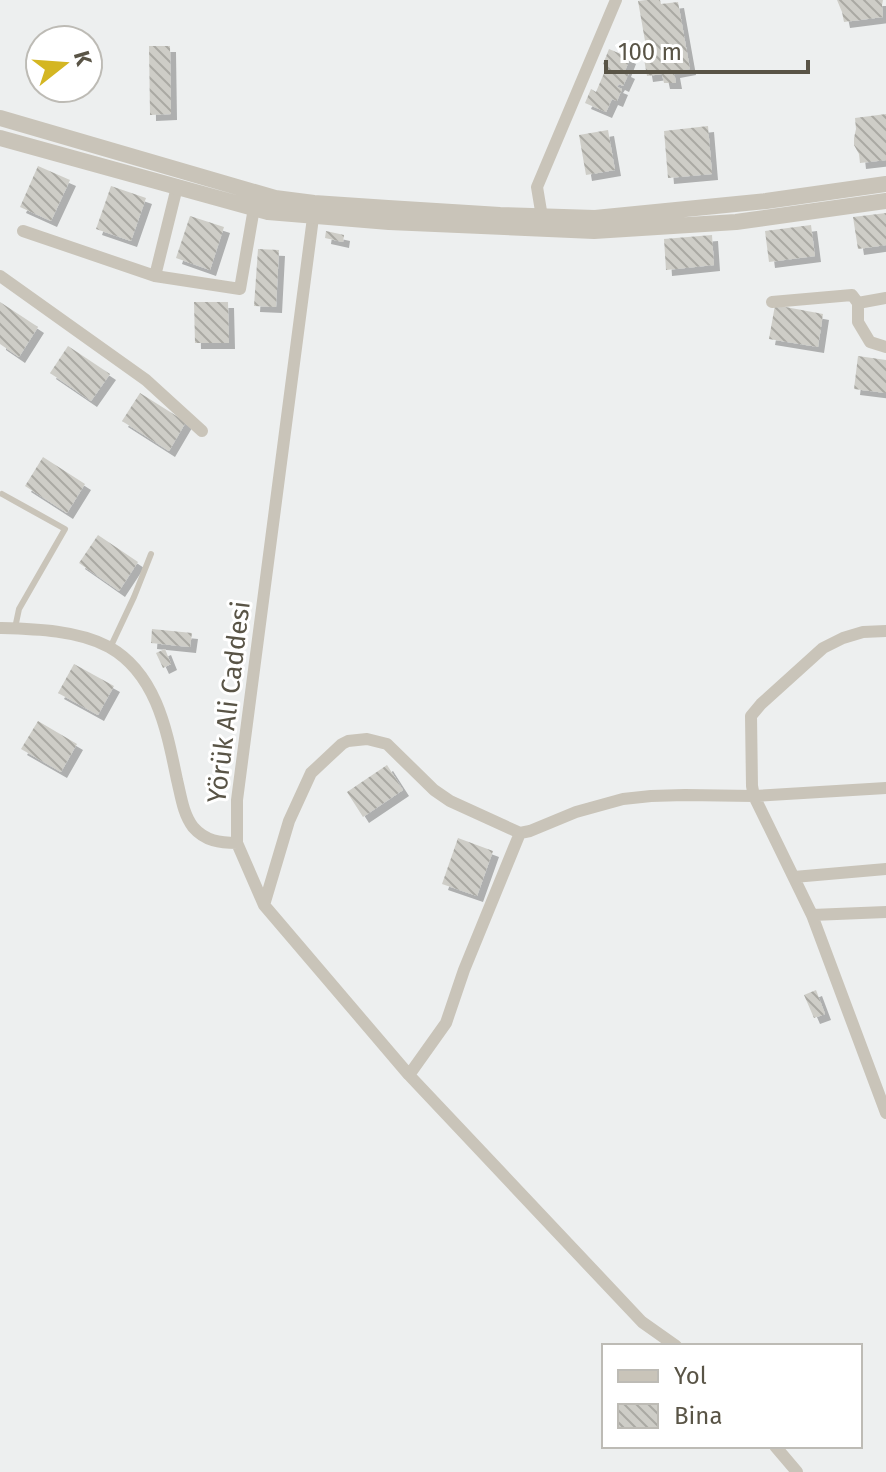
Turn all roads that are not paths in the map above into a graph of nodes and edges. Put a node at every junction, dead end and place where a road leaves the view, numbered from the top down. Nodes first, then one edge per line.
1 (616, 0) edge
2 (0, 118) edge
3 (0, 138) edge
4 (886, 184) edge
5 (177, 187) junction
6 (886, 201) edge
7 (254, 208) junction
8 (314, 210) junction
9 (542, 217) junction
10 (23, 231) dead end
11 (0, 276) edge
12 (155, 276) junction
13 (886, 298) edge
14 (772, 302) dead end
15 (858, 303) junction
16 (886, 347) edge
17 (202, 431) dead end
18 (2, 494) dead end
19 (151, 554) dead end
20 (0, 628) edge
21 (15, 628) junction
22 (886, 631) edge
23 (110, 648) junction
24 (886, 788) edge
25 (754, 796) junction
26 (520, 833) junction
27 (237, 843) junction
28 (886, 869) edge
29 (794, 877) junction
30 (264, 905) junction
31 (886, 912) edge
32 (812, 915) junction
33 (409, 1075) junction
34 (886, 1113) edge
35 (673, 1344) edge
36 (777, 1448) edge
37 (797, 1472) edge

1 - 9 street
2 - 8 street
3 - 5 street
4 - 9 street
5 - 7 street
5 - 12 street
6 - 8 street
7 - 8 street
7 - 12 street
8 - 9 street
8 - 27 street, Yörük Ali Caddesi
10 - 12 street
11 - 17 street
13 - 15 street
14 - 15 street
15 - 16 street
18 - 21 lane
19 - 23 lane
20 - 21 street, Yörük Ali Caddesi
21 - 23 street, Yörük Ali Caddesi
22 - 25 street
23 - 27 street, Yörük Ali Caddesi
24 - 25 street
25 - 26 street
25 - 29 street
26 - 30 street
26 - 33 street
27 - 30 street
28 - 29 street
29 - 32 street
30 - 33 street
31 - 32 street
32 - 34 street
33 - 35 street
36 - 37 street

